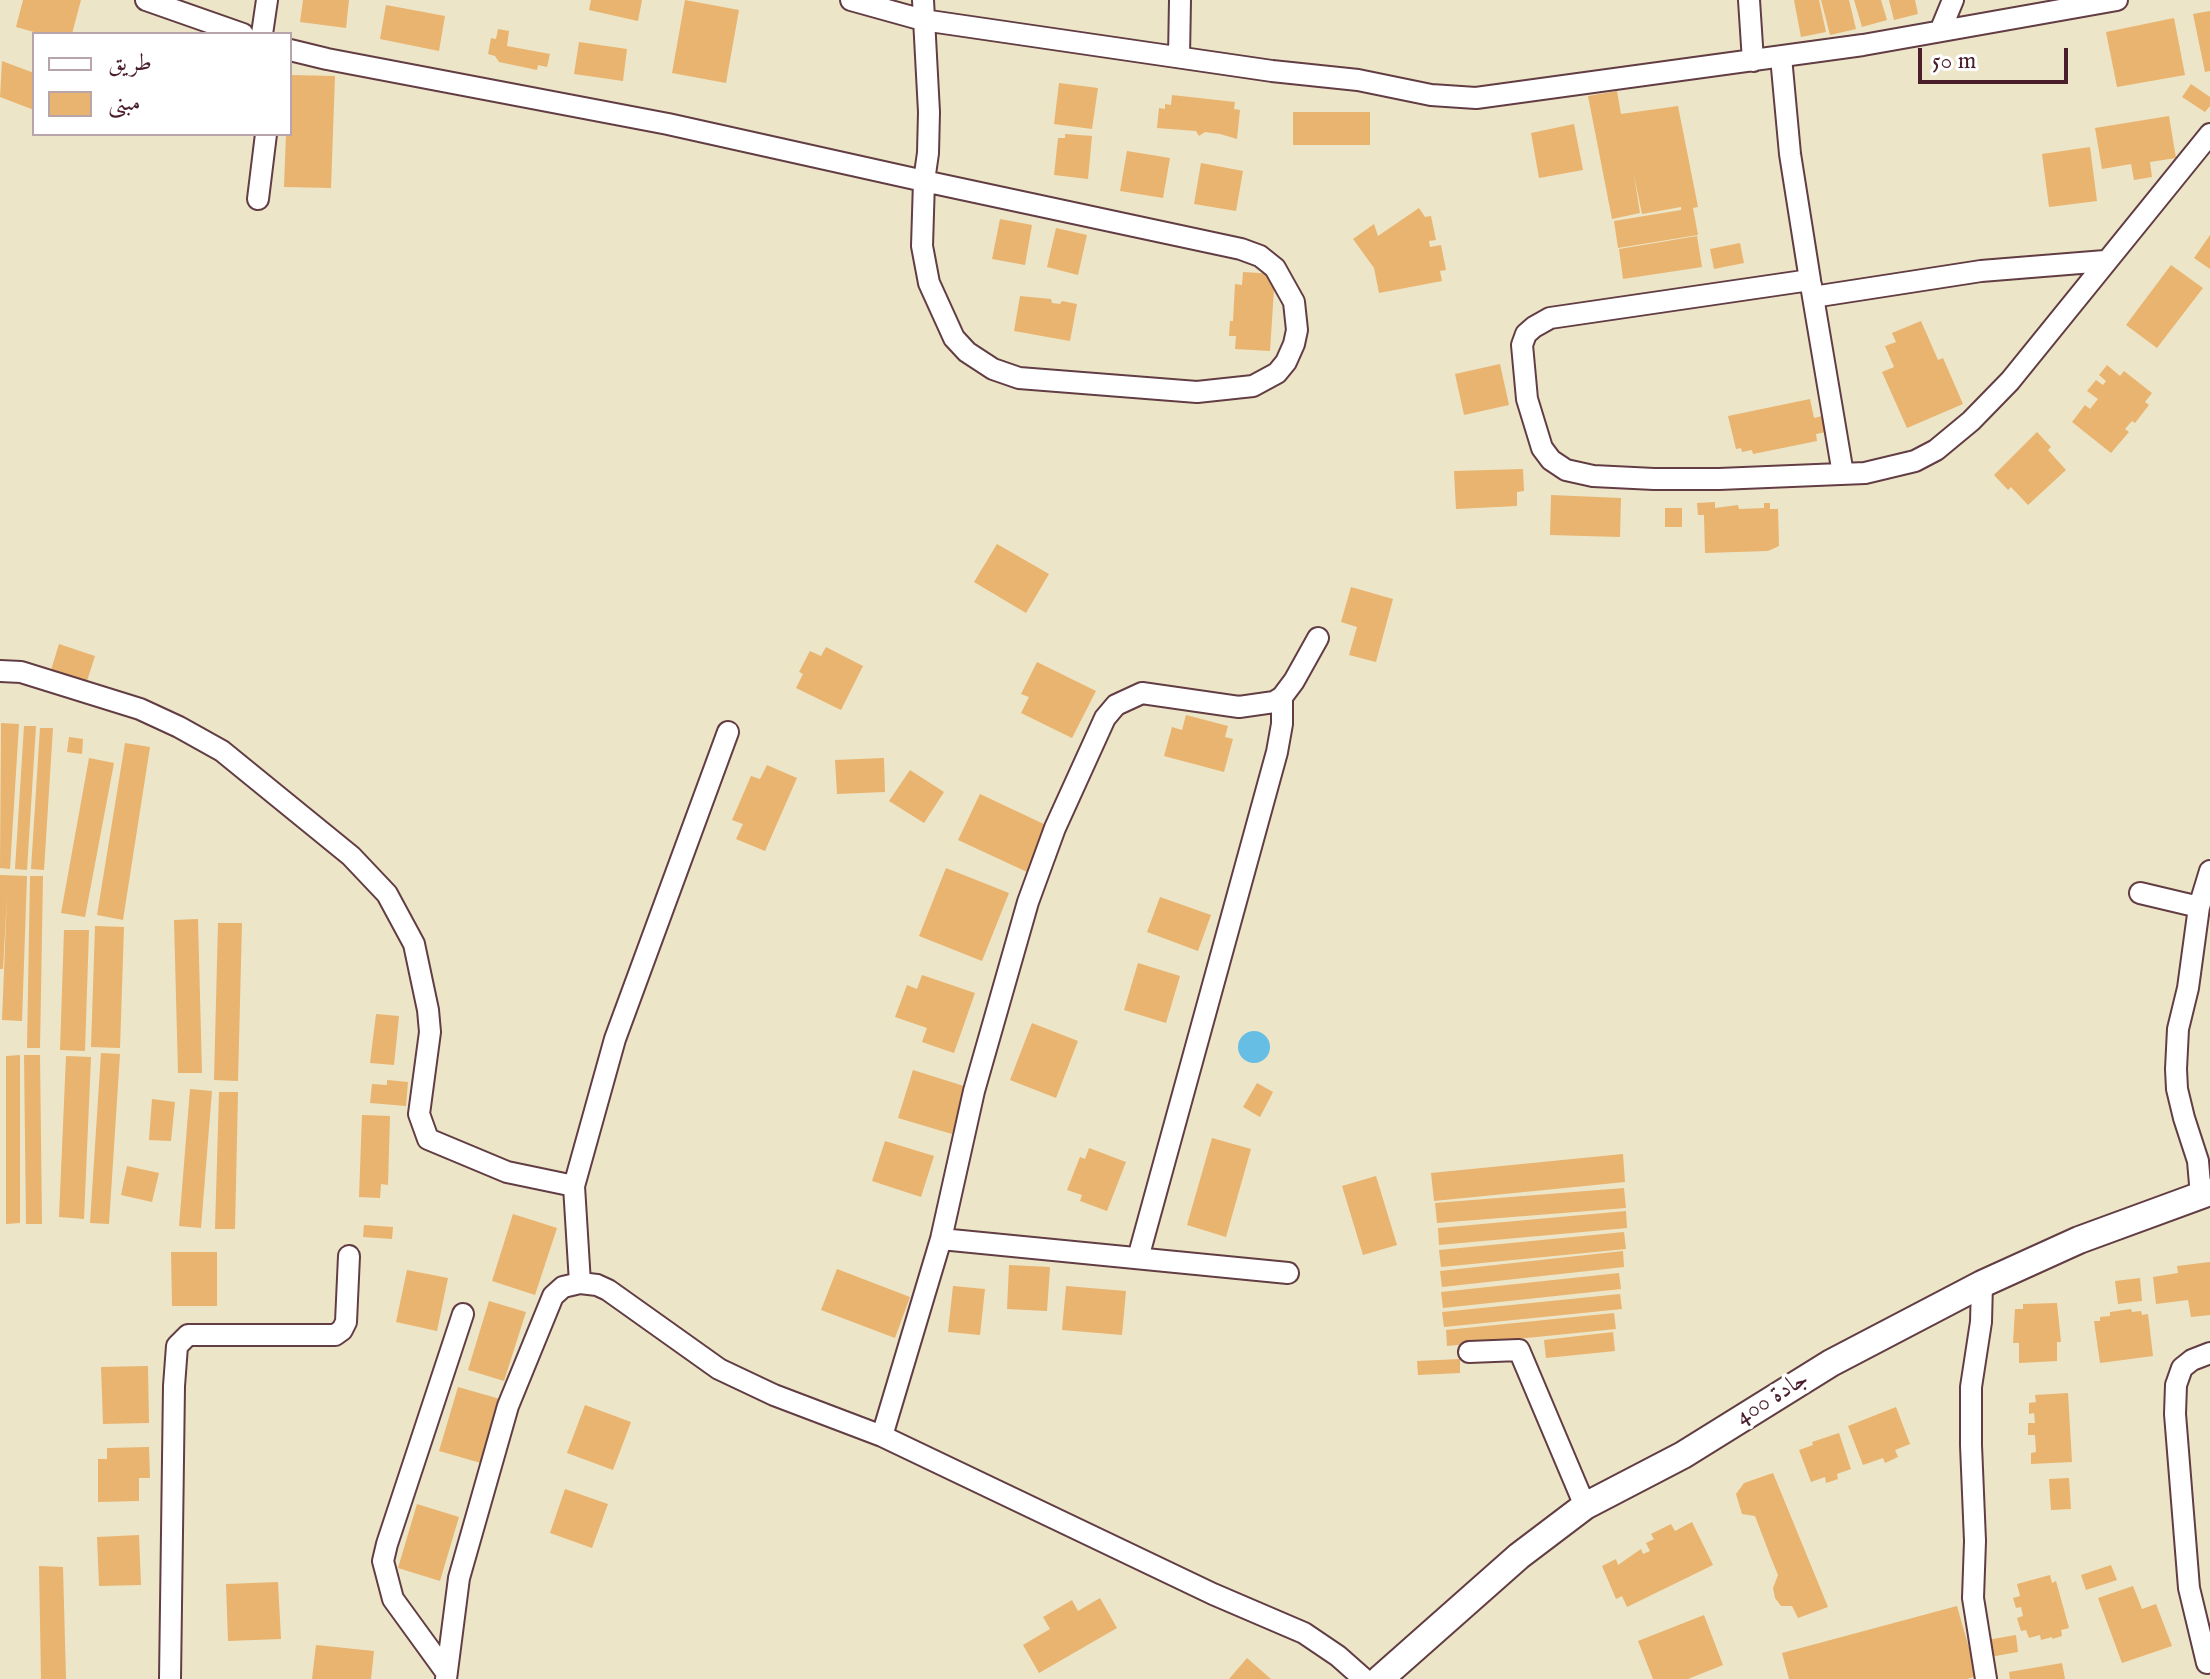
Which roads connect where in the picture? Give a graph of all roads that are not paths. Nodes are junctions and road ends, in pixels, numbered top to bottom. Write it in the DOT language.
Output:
graph roads {
  1 [pos="146,0"];
  2 [pos="267,0"];
  3 [pos="851,0"];
  4 [pos="1180,0"];
  5 [pos="1749,0"];
  6 [pos="1953,0"];
  7 [pos="2117,0"];
  8 [pos="923,10"];
  9 [pos="1941,29"];
  10 [pos="237,32"];
  11 [pos="262,32"];
  12 [pos="292,50"];
  13 [pos="1179,57"];
  14 [pos="1781,57"];
  15 [pos="1753,61"];
  16 [pos="2210,134"];
  17 [pos="266,136"];
  18 [pos="924,181"];
  19 [pos="258,199"];
  20 [pos="2105,261"];
  21 [pos="1812,289"];
  22 [pos="1843,474"];
  23 [pos="1318,638"];
  24 [pos="0,671"];
  25 [pos="1282,697"];
  26 [pos="728,732"];
  27 [pos="2210,871"];
  28 [pos="2140,893"];
  29 [pos="2199,907"];
  30 [pos="574,1186"];
  31 [pos="2206,1194"];
  32 [pos="941,1239"];
  33 [pos="349,1256"];
  34 [pos="1138,1258"];
  35 [pos="1288,1273"];
  36 [pos="580,1283"];
  37 [pos="1982,1284"];
  38 [pos="463,1314"];
  39 [pos="1469,1352"];
  40 [pos="2210,1353"];
  41 [pos="882,1436"];
  42 [pos="1585,1506"];
  43 [pos="2207,1663"];
  44 [pos="446,1675"];
  45 [pos="170,1679"];
  46 [pos="1364,1679"];
  47 [pos="1380,1679"];
  48 [pos="1986,1679"];
  1 -- 10 [label="street"];
  2 -- 11 [label="street"];
  3 -- 8 [label="street"];
  4 -- 13 [label="street"];
  5 -- 15 [label="street"];
  6 -- 9 [label="street"];
  7 -- 9 [label="street"];
  8 -- 13 [label="street"];
  8 -- 18 [label="street"];
  9 -- 14 [label="street"];
  12 -- 18 [label="street"];
  13 -- 15 [label="street"];
  14 -- 15 [label="street"];
  14 -- 21 [label="street"];
  16 -- 20 [label="street"];
  17 -- 19 [label="street"];
  18 -- 18 [label="street"];
  20 -- 21 [label="street"];
  20 -- 22 [label="street"];
  21 -- 22 [label="street"];
  21 -- 22 [label="street"];
  23 -- 25 [label="street"];
  24 -- 30 [label="street"];
  25 -- 32 [label="street"];
  25 -- 34 [label="street"];
  26 -- 30 [label="street"];
  27 -- 29 [label="street"];
  28 -- 29 [label="street"];
  29 -- 31 [label="street"];
  30 -- 36 [label="street"];
  31 -- 37 [label="main road, جادة 400"];
  32 -- 34 [label="street"];
  32 -- 41 [label="street"];
  33 -- 45 [label="street"];
  34 -- 35 [label="street"];
  36 -- 41 [label="street"];
  36 -- 44 [label="street"];
  37 -- 42 [label="main road, جادة 400"];
  37 -- 48 [label="street"];
  38 -- 44 [label="street"];
  39 -- 42 [label="street"];
  40 -- 43 [label="street"];
  41 -- 46 [label="street"];
  42 -- 47 [label="main road, جادة 400"];
}
